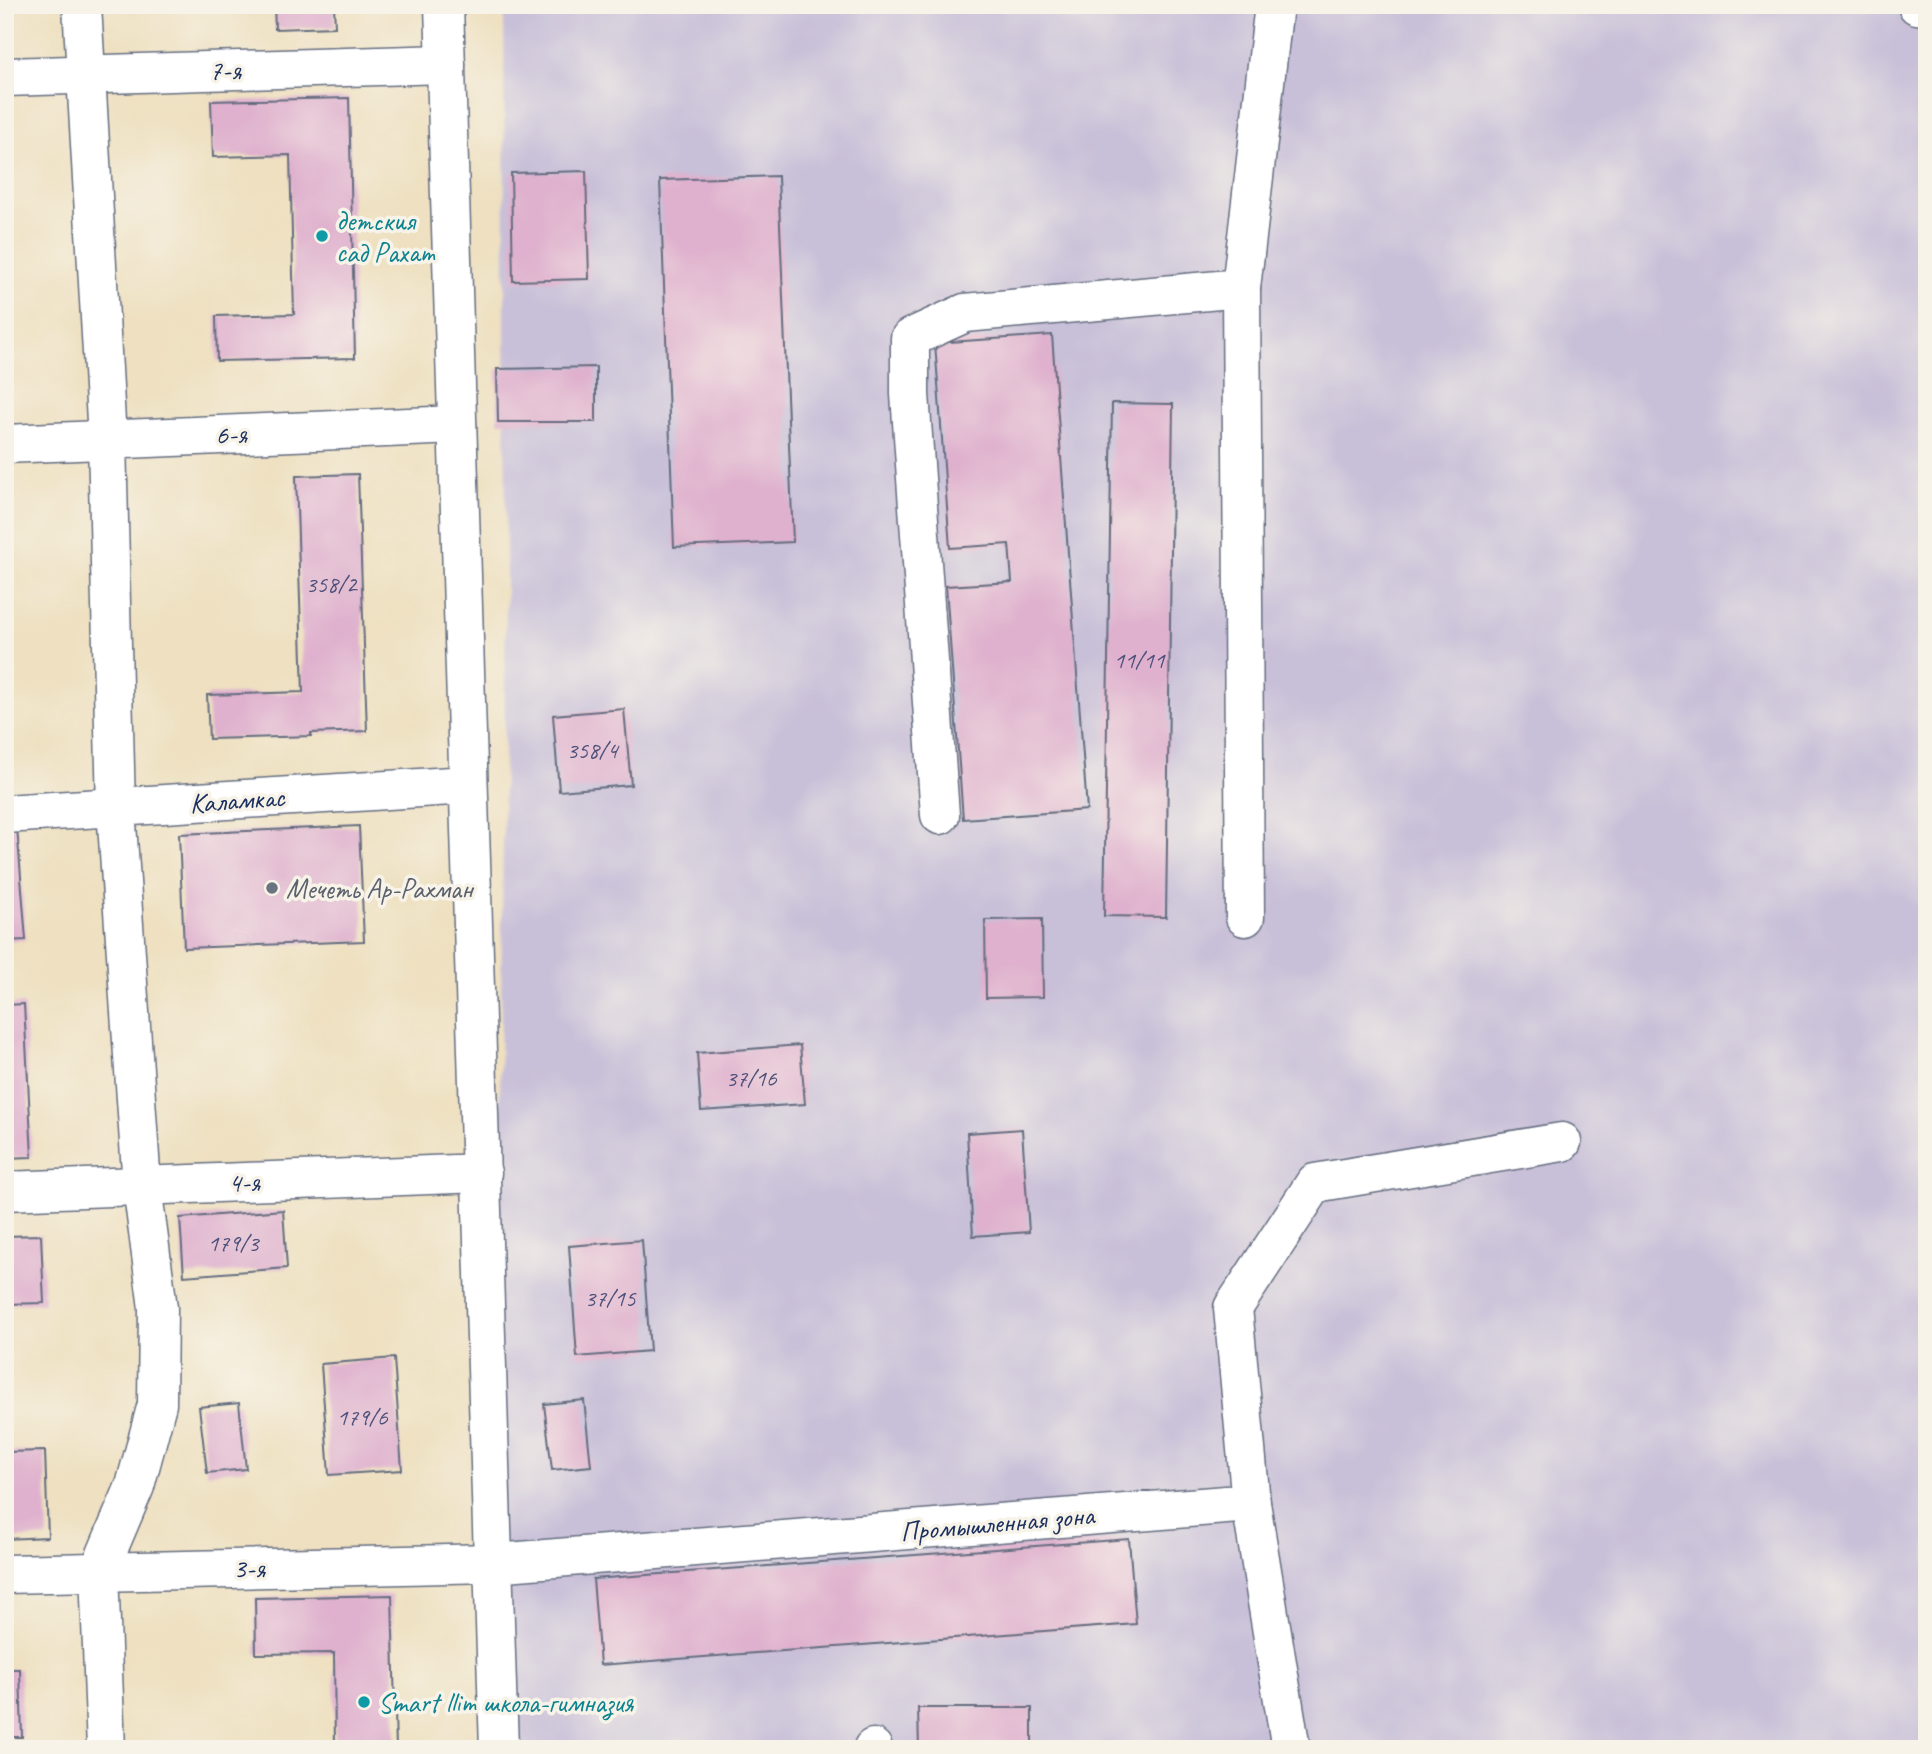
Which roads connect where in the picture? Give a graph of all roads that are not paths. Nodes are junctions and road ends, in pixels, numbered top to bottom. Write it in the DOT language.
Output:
graph roads {
  1 [pos="82,5"];
  2 [pos="444,5"];
  3 [pos="1274,5"];
  4 [pos="1917,5"];
  5 [pos="1927,6"];
  6 [pos="446,64"];
  7 [pos="85,74"];
  8 [pos="5,77"];
  9 [pos="1241,288"];
  10 [pos="457,425"];
  11 [pos="107,439"];
  12 [pos="5,444"];
  13 [pos="468,785"];
  14 [pos="116,808"];
  15 [pos="5,814"];
  16 [pos="940,815"];
  17 [pos="1245,917"];
  18 [pos="1562,1142"];
  19 [pos="482,1173"];
  20 [pos="142,1186"];
  21 [pos="5,1191"];
  22 [pos="1251,1503"];
  23 [pos="493,1563"];
  24 [pos="99,1571"];
  25 [pos="5,1574"];
  26 [pos="106,1749"];
  27 [pos="499,1749"];
  28 [pos="1291,1749"];
  1 -- 7 [label="street"];
  2 -- 6 [label="street"];
  3 -- 9 [label="street"];
  4 -- 5 [label="street"];
  6 -- 7 [label="street, 7-я"];
  6 -- 10 [label="street"];
  7 -- 8 [label="street, 7-я"];
  7 -- 11 [label="street"];
  9 -- 16 [label="street"];
  9 -- 17 [label="street"];
  10 -- 11 [label="street, 6-я"];
  10 -- 13 [label="street"];
  11 -- 12 [label="street, 6-я"];
  11 -- 14 [label="street"];
  13 -- 14 [label="street, Каламкас"];
  13 -- 19 [label="street"];
  14 -- 15 [label="street, Каламкас"];
  14 -- 20 [label="street"];
  18 -- 22 [label="street"];
  19 -- 20 [label="street, 4-я"];
  19 -- 23 [label="street"];
  20 -- 21 [label="street, 4-я"];
  20 -- 24 [label="street"];
  22 -- 23 [label="street, Промышленная зона"];
  22 -- 28 [label="street"];
  23 -- 24 [label="street, 3-я"];
  23 -- 27 [label="street"];
  24 -- 25 [label="street, 3-я"];
  24 -- 26 [label="street"];
}
